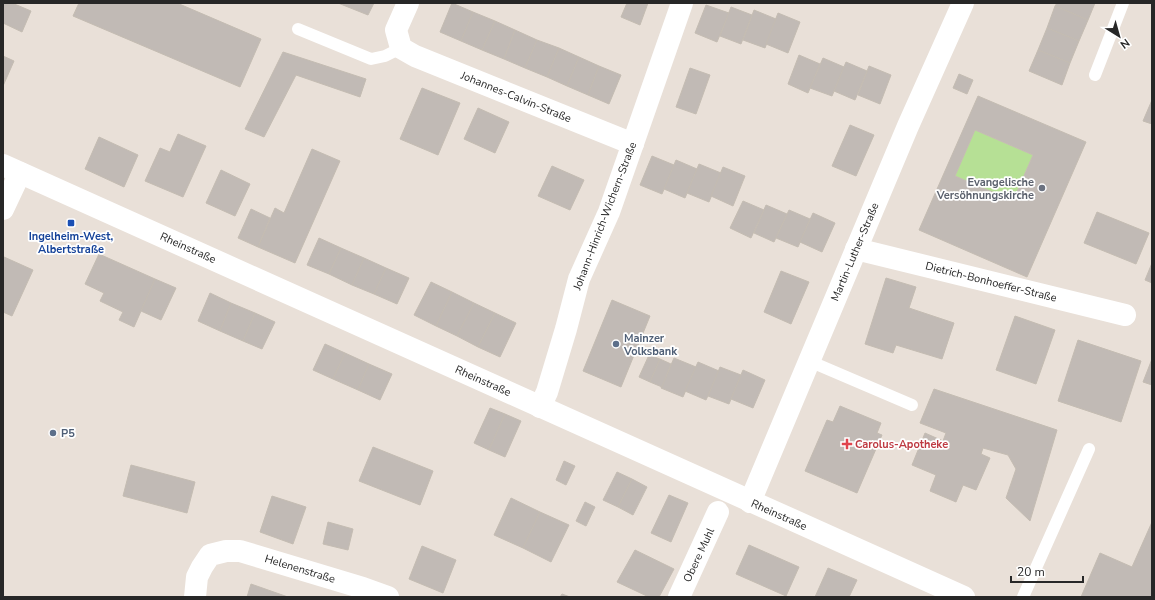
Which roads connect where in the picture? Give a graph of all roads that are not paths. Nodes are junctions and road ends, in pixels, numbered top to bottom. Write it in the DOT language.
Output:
graph roads {
  1 [pos="408,3"];
  2 [pos="682,3"];
  3 [pos="963,3"];
  4 [pos="1123,3"];
  5 [pos="298,29"];
  6 [pos="400,48"];
  7 [pos="1095,75"];
  8 [pos="633,144"];
  9 [pos="12,169"];
  10 [pos="3,209"];
  11 [pos="856,249"];
  12 [pos="1125,315"];
  13 [pos="809,361"];
  14 [pos="912,405"];
  15 [pos="540,407"];
  16 [pos="1090,449"];
  17 [pos="750,502"];
  18 [pos="718,512"];
  19 [pos="195,597"];
  20 [pos="388,597"];
  21 [pos="679,597"];
  22 [pos="964,597"];
  23 [pos="1023,597"];
  1 -- 6 [label="street"];
  2 -- 8 [label="street, Johann-Hinrich-Wichern-Straße"];
  3 -- 11 [label="street, Martin-Luther-Straße"];
  4 -- 7 [label="lane"];
  5 -- 6 [label="lane"];
  6 -- 8 [label="street, Johannes-Calvin-Straße"];
  8 -- 15 [label="street, Johann-Hinrich-Wichern-Straße"];
  9 -- 10 [label="street"];
  9 -- 15 [label="street, Rheinstraße"];
  11 -- 12 [label="street, Dietrich-Bonhoeffer-Straße"];
  11 -- 13 [label="street, Martin-Luther-Straße"];
  13 -- 14 [label="lane"];
  13 -- 17 [label="street, Martin-Luther-Straße"];
  15 -- 17 [label="street, Rheinstraße"];
  16 -- 23 [label="lane"];
  17 -- 22 [label="street, Rheinstraße"];
  18 -- 21 [label="street, Obere Muhl"];
  19 -- 20 [label="street, Helenenstraße"];
}
